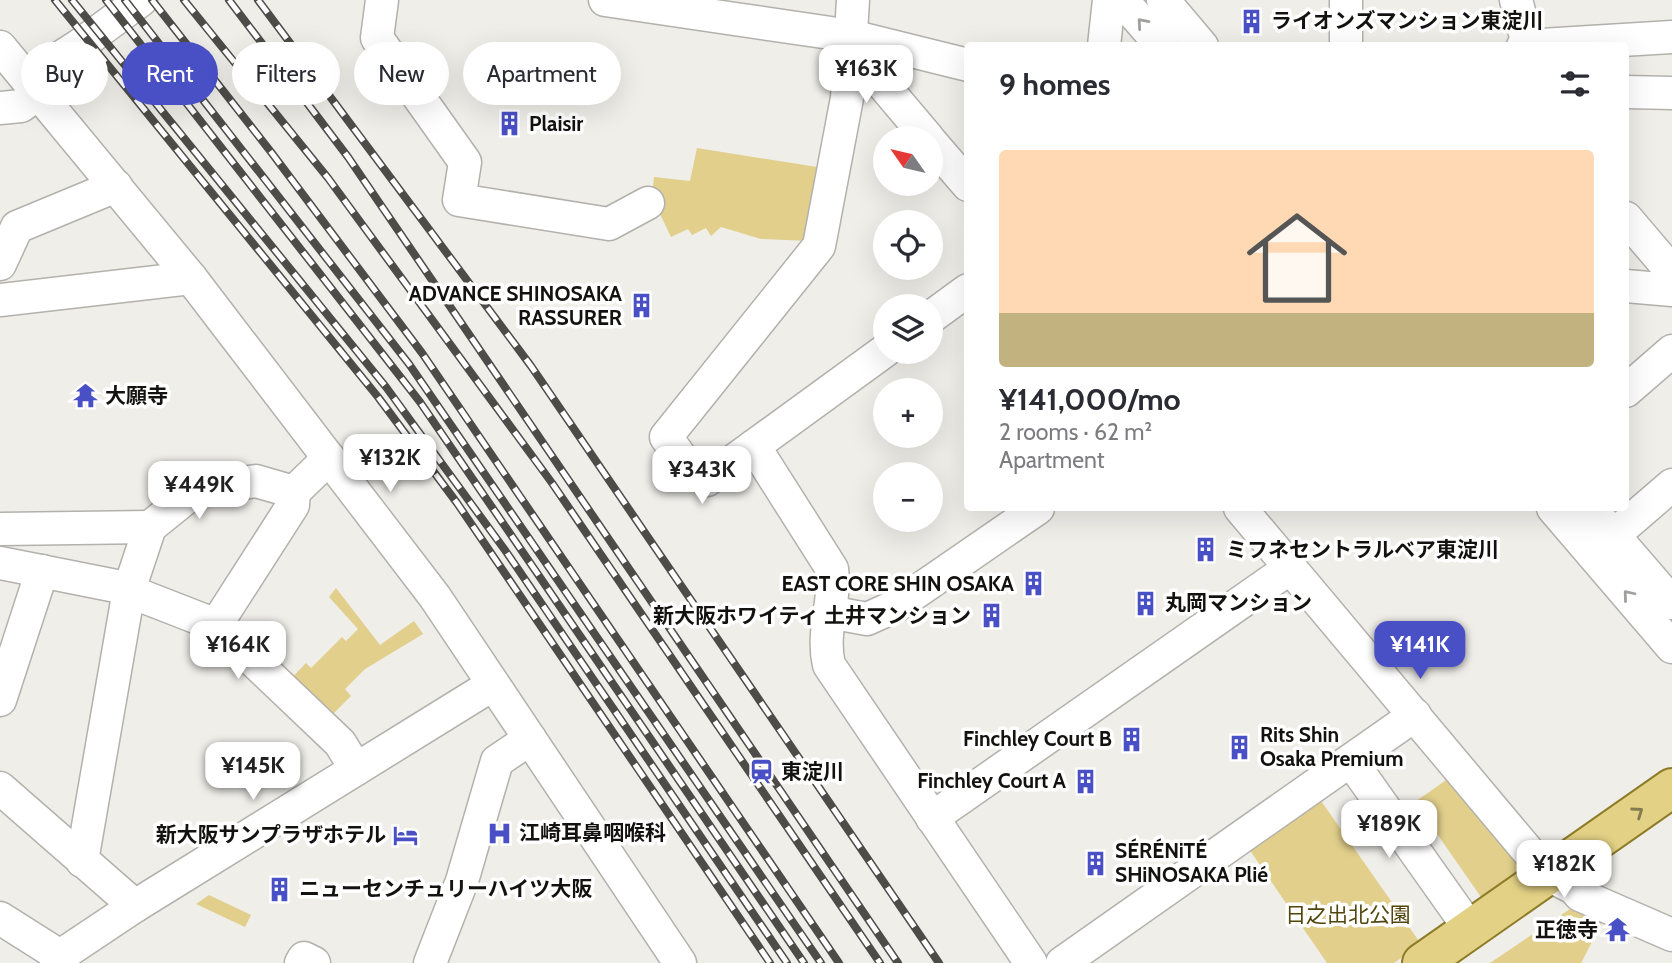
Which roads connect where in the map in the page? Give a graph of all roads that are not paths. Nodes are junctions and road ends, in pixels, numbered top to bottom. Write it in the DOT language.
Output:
graph roads {
  1 [pos="141,0"];
  2 [pos="382,0"];
  3 [pos="853,0"];
  4 [pos="1109,0"];
  5 [pos="1122,0"];
  6 [pos="1163,0"];
  7 [pos="1346,0"];
  8 [pos="1516,0"];
  9 [pos="624,2"];
  10 [pos="851,36"];
  11 [pos="1672,37"];
  12 [pos="84,42"];
  13 [pos="1104,42"];
  14 [pos="1159,42"];
  15 [pos="1199,42"];
  16 [pos="1346,42"];
  17 [pos="1538,42"];
  18 [pos="1590,42"];
  19 [pos="0,47"];
  20 [pos="964,64"];
  21 [pos="21,72"];
  22 [pos="1629,92"];
  23 [pos="1672,93"];
  24 [pos="22,105"];
  25 [pos="49,105"];
  26 [pos="0,108"];
  27 [pos="918,126"];
  28 [pos="943,155"];
  29 [pos="964,180"];
  30 [pos="116,186"];
  31 [pos="648,203"];
  32 [pos="1630,228"];
  33 [pos="0,264"];
  34 [pos="1672,272"];
  35 [pos="191,278"];
  36 [pos="1629,286"];
  37 [pos="1672,290"];
  38 [pos="964,293"];
  39 [pos="0,300"];
  40 [pos="943,308"];
  41 [pos="1672,351"];
  42 [pos="873,359"];
  43 [pos="1629,388"];
  44 [pos="754,446"];
  45 [pos="329,458"];
  46 [pos="1672,485"];
  47 [pos="294,492"];
  48 [pos="1034,511"];
  49 [pos="1242,511"];
  50 [pos="1556,511"];
  51 [pos="1593,511"];
  52 [pos="1,519"];
  53 [pos="150,527"];
  54 [pos="1614,535"];
  55 [pos="2,563"];
  56 [pos="1290,568"];
  57 [pos="42,570"];
  58 [pos="129,590"];
  59 [pos="1672,603"];
  60 [pos="829,612"];
  61 [pos="216,625"];
  62 [pos="1672,646"];
  63 [pos="492,685"];
  64 [pos="0,700"];
  65 [pos="1415,715"];
  66 [pos="530,739"];
  67 [pos="1351,761"];
  68 [pos="356,769"];
  69 [pos="0,788"];
  70 [pos="1672,788"];
  71 [pos="932,818"];
  72 [pos="1672,819"];
  73 [pos="82,861"];
  74 [pos="1561,881"];
  75 [pos="135,906"];
  76 [pos="0,918"];
  77 [pos="1672,935"];
  78 [pos="1467,946"];
  79 [pos="58,959"];
  80 [pos="301,963"];
  81 [pos="314,963"];
  82 [pos="430,963"];
  83 [pos="680,963"];
  84 [pos="1031,963"];
  85 [pos="1062,963"];
  86 [pos="1422,963"];
  1 -- 12 [label="street"];
  2 -- 31 [label="street"];
  3 -- 10 [label="street"];
  4 -- 13 [label="street"];
  14 -- 5 [label="street, one-way"];
  6 -- 15 [label="street"];
  7 -- 16 [label="street"];
  8 -- 17 [label="street"];
  9 -- 10 [label="street"];
  10 -- 20 [label="street"];
  10 -- 27 [label="street"];
  10 -- 44 [label="street"];
  11 -- 18 [label="street"];
  19 -- 21 [label="street"];
  22 -- 23 [label="street"];
  24 -- 26 [label="street"];
  25 -- 30 [label="street"];
  28 -- 29 [label="street"];
  30 -- 33 [label="street"];
  30 -- 35 [label="street"];
  32 -- 34 [label="street"];
  35 -- 39 [label="street"];
  35 -- 45 [label="street"];
  36 -- 37 [label="street"];
  38 -- 40 [label="street"];
  41 -- 43 [label="street"];
  42 -- 44 [label="street"];
  44 -- 60 [label="street"];
  45 -- 47 [label="street"];
  45 -- 63 [label="street"];
  46 -- 54 [label="street"];
  47 -- 53 [label="street"];
  47 -- 61 [label="street"];
  48 -- 60 [label="street"];
  49 -- 56 [label="street"];
  62 -- 50 [label="street, one-way"];
  51 -- 54 [label="street"];
  52 -- 53 [label="street"];
  52 -- 55 [label="street"];
  53 -- 58 [label="street"];
  54 -- 59 [label="street"];
  55 -- 57 [label="street"];
  56 -- 65 [label="street"];
  56 -- 71 [label="street"];
  57 -- 58 [label="street"];
  57 -- 64 [label="street"];
  58 -- 61 [label="street"];
  58 -- 73 [label="street"];
  60 -- 71 [label="street"];
  61 -- 68 [label="street"];
  63 -- 66 [label="street"];
  63 -- 68 [label="street"];
  65 -- 67 [label="street"];
  65 -- 74 [label="street"];
  66 -- 82 [label="street"];
  66 -- 83 [label="street"];
  67 -- 78 [label="street"];
  67 -- 85 [label="street"];
  68 -- 75 [label="street"];
  69 -- 73 [label="street"];
  74 -- 70 [label="main road, one-way"];
  71 -- 84 [label="street"];
  72 -- 74 [label="main road"];
  73 -- 75 [label="street"];
  74 -- 77 [label="street"];
  74 -- 78 [label="main road"];
  75 -- 79 [label="street"];
  76 -- 79 [label="street"];
  78 -- 86 [label="main road"];
  80 -- 81 [label="street"];
}
